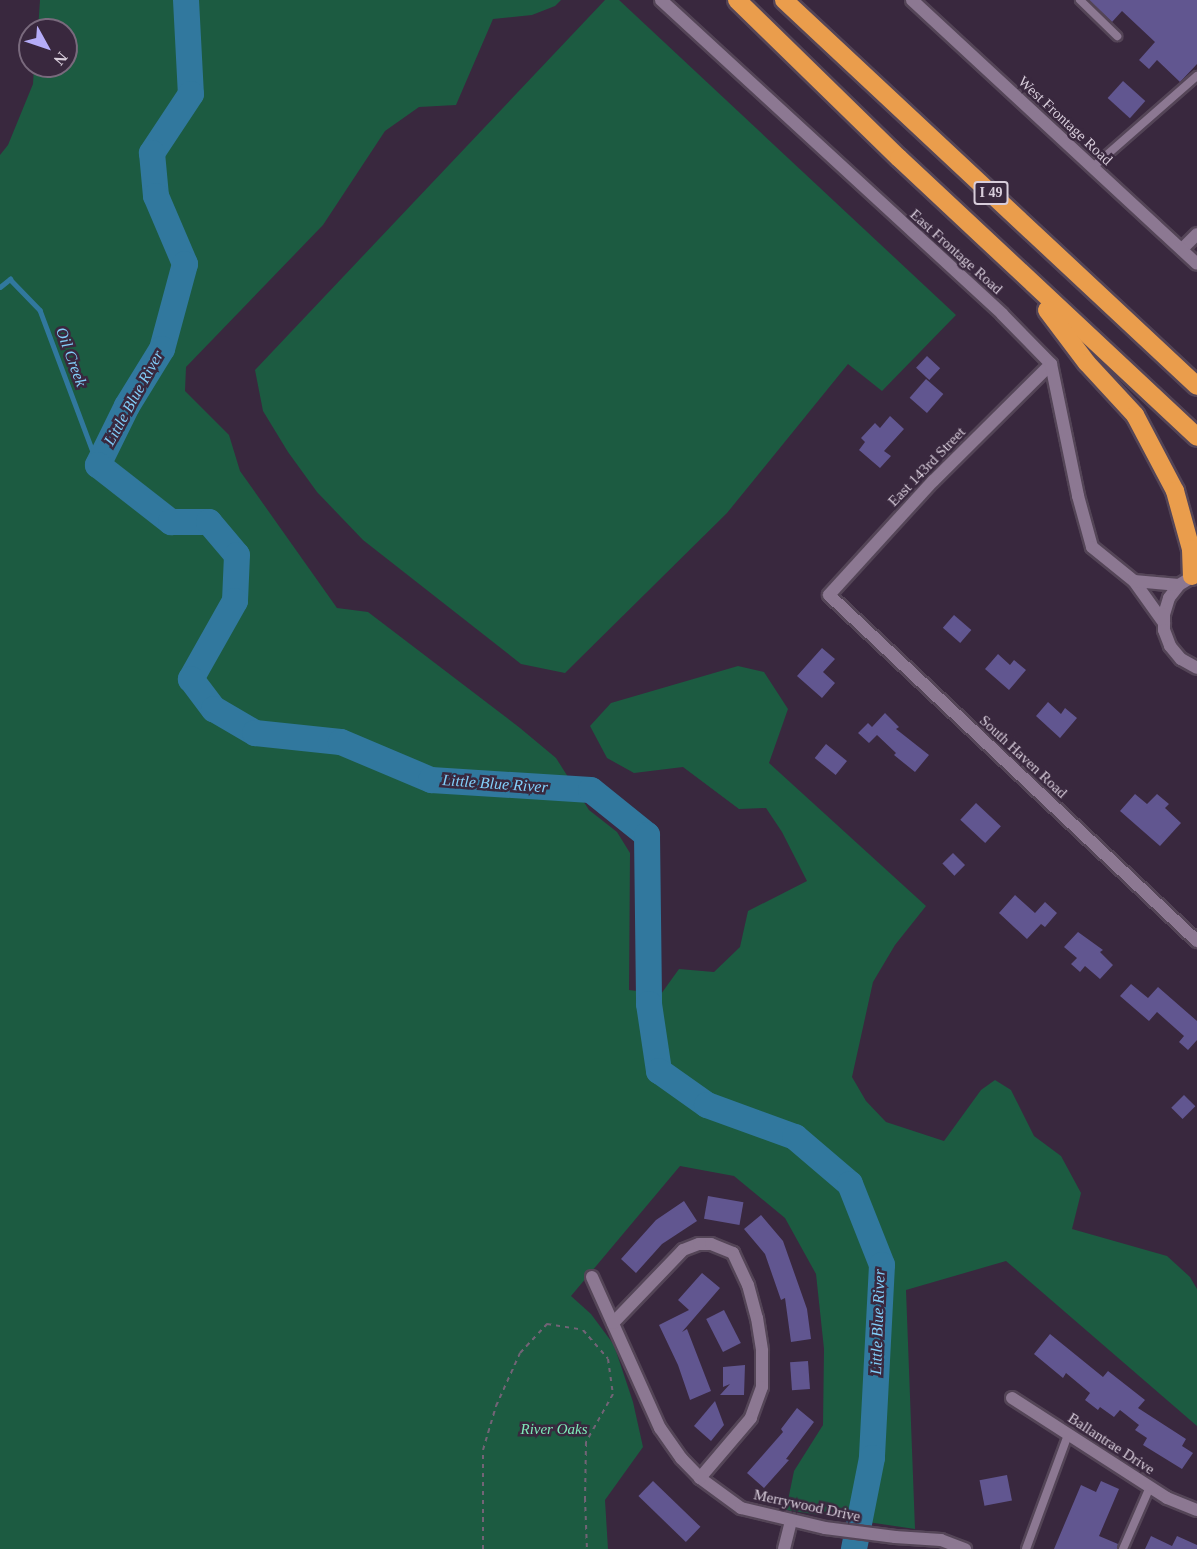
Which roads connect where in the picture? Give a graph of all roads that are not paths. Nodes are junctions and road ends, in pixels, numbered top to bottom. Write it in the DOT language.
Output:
graph roads {
  1 [pos="661,0"];
  2 [pos="737,0"];
  3 [pos="784,0"];
  4 [pos="1080,0"];
  5 [pos="915,1"];
  6 [pos="1117,36"];
  7 [pos="1197,76"];
  8 [pos="1093,167"];
  9 [pos="1197,234"];
  10 [pos="1182,249"];
  11 [pos="1197,264"];
  12 [pos="1013,266"];
  13 [pos="1051,364"];
  14 [pos="1197,386"];
  15 [pos="1197,437"];
  16 [pos="1189,578"];
  17 [pos="1134,581"];
  18 [pos="829,595"];
  19 [pos="1164,623"];
  20 [pos="1197,668"];
  21 [pos="1197,941"];
  22 [pos="592,1277"];
  23 [pos="613,1323"];
  24 [pos="1012,1398"];
  25 [pos="1068,1435"];
  26 [pos="700,1478"];
  27 [pos="1150,1487"];
  28 [pos="1197,1510"];
  29 [pos="791,1521"];
  30 [pos="784,1549"];
  31 [pos="965,1549"];
  32 [pos="1026,1549"];
  33 [pos="1123,1549"];
  1 -- 13 [label="street, East Frontage Road"];
  2 -- 12 [label="highway, I 49"];
  3 -- 14 [label="highway, I 49"];
  4 -- 6 [label="lane"];
  5 -- 8 [label="street, West Frontage Road"];
  7 -- 8 [label="lane"];
  8 -- 10 [label="street, West Frontage Road"];
  9 -- 10 [label="street"];
  10 -- 11 [label="street, West Frontage Road"];
  12 -- 15 [label="highway, I 49"];
  12 -- 16 [label="highway"];
  13 -- 17 [label="street"];
  13 -- 18 [label="street, East 143rd Street"];
  16 -- 17 [label="street"];
  16 -- 19 [label="street"];
  17 -- 19 [label="street"];
  18 -- 21 [label="street, South Haven Road"];
  19 -- 20 [label="street"];
  22 -- 23 [label="street, Merrywood Drive"];
  23 -- 26 [label="street, Merrywood Drive"];
  23 -- 26 [label="street"];
  24 -- 25 [label="street, Ballantrae Drive"];
  25 -- 27 [label="street, Ballantrae Drive"];
  25 -- 32 [label="lane"];
  26 -- 29 [label="street, Merrywood Drive"];
  27 -- 28 [label="street, Ballantrae Drive"];
  27 -- 33 [label="lane"];
  29 -- 30 [label="street"];
  29 -- 31 [label="street, Merrywood Drive"];
}
